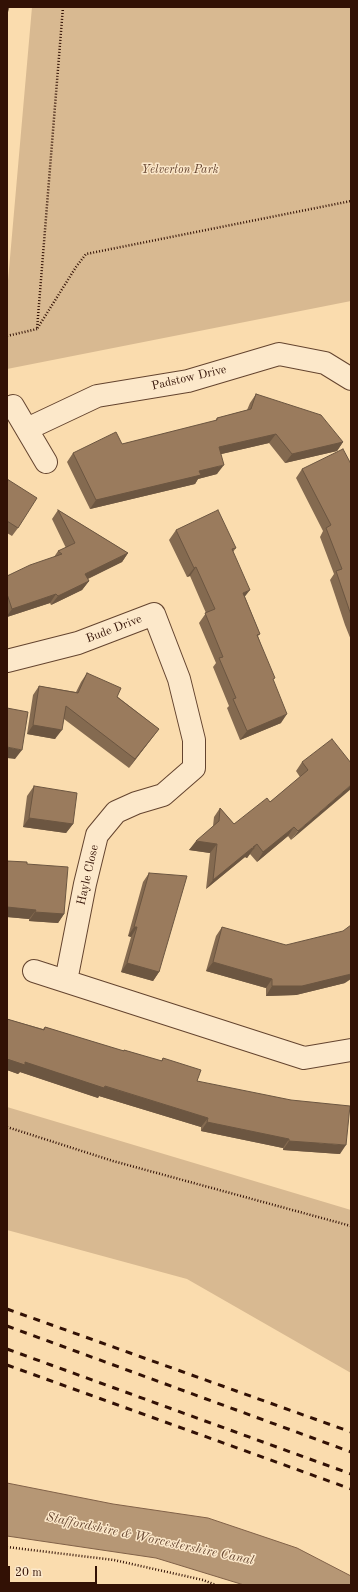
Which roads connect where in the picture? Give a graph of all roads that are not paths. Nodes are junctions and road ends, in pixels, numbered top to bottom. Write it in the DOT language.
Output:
graph roads {
  1 [pos="351,379"];
  2 [pos="13,406"];
  3 [pos="27,429"];
  4 [pos="46,462"];
  5 [pos="7,661"];
  6 [pos="179,679"];
  7 [pos="34,971"];
  8 [pos="66,981"];
  9 [pos="351,1050"];
  1 -- 3 [label="street, Padstow Drive"];
  2 -- 3 [label="street"];
  3 -- 4 [label="street"];
  5 -- 6 [label="street, Bude Drive"];
  6 -- 8 [label="street, Hayle Close"];
  7 -- 8 [label="street"];
  8 -- 9 [label="street"];
}
